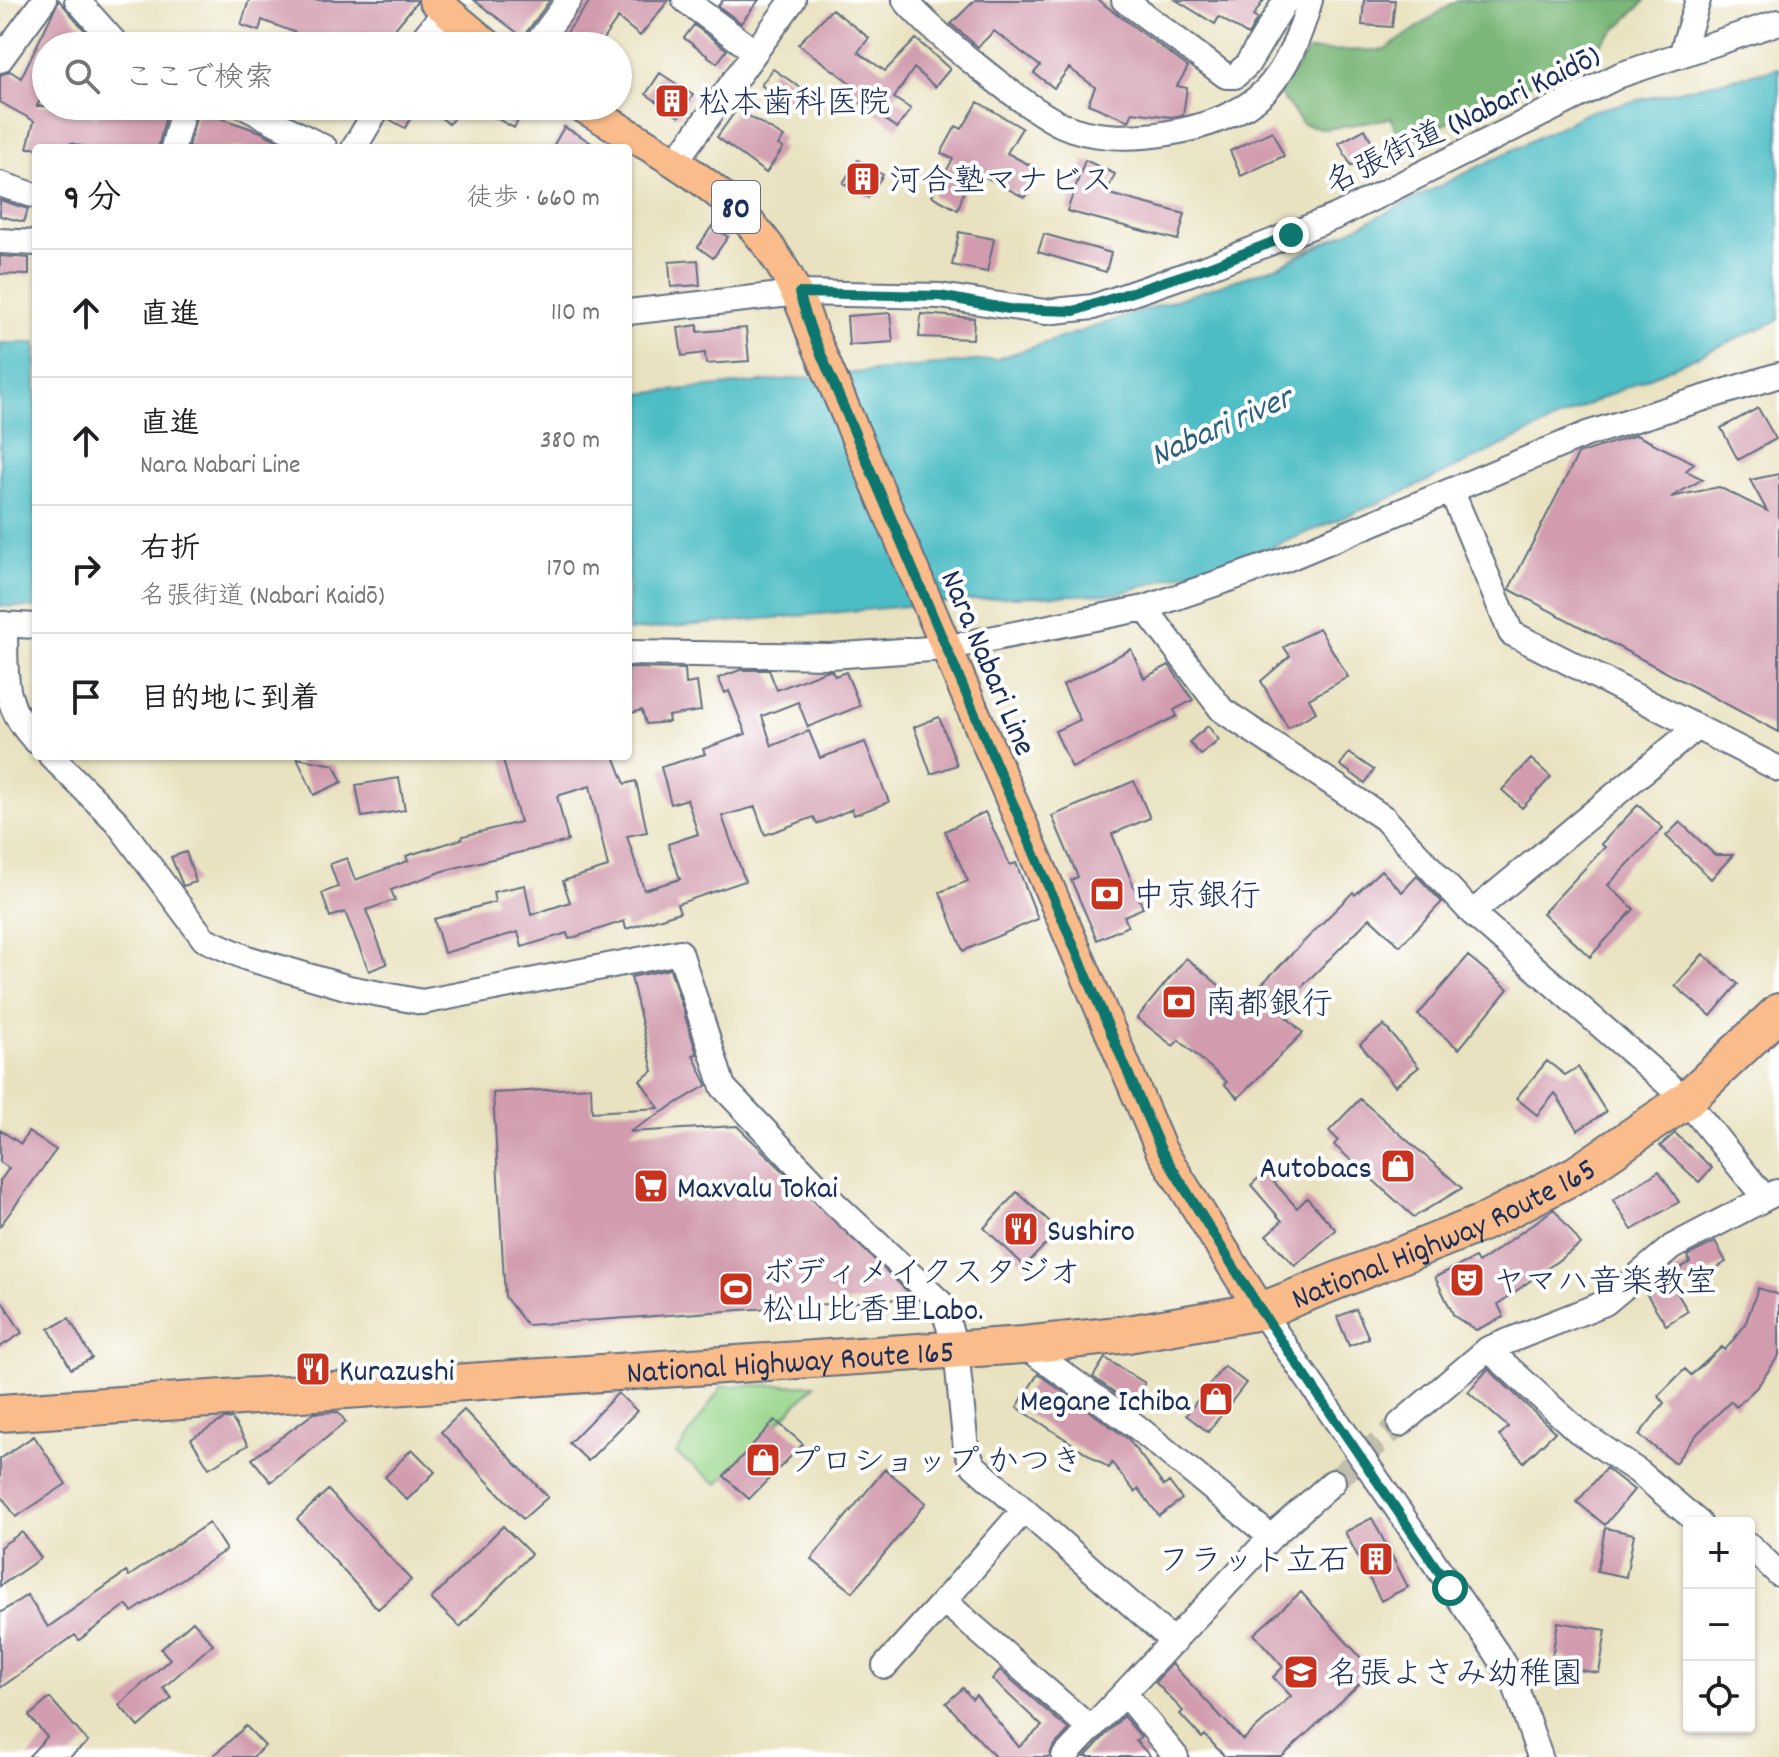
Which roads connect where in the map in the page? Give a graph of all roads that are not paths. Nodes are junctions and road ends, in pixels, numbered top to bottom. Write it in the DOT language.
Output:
graph roads {
  1 [pos="44,0"];
  2 [pos="77,0"];
  3 [pos="569,0"];
  4 [pos="685,0"];
  5 [pos="793,0"];
  6 [pos="905,0"];
  7 [pos="1124,0"];
  8 [pos="1286,0"];
  9 [pos="1310,0"];
  10 [pos="1698,0"];
  11 [pos="440,5"];
  12 [pos="1779,22"];
  13 [pos="106,32"];
  14 [pos="425,32"];
  15 [pos="472,32"];
  16 [pos="545,32"];
  17 [pos="755,52"];
  18 [pos="1682,52"];
  19 [pos="0,60"];
  20 [pos="180,120"];
  21 [pos="270,120"];
  22 [pos="371,120"];
  23 [pos="604,120"];
  24 [pos="174,144"];
  25 [pos="317,144"];
  26 [pos="356,144"];
  27 [pos="675,162"];
  28 [pos="0,184"];
  29 [pos="32,195"];
  30 [pos="0,241"];
  31 [pos="32,243"];
  32 [pos="799,293"];
  33 [pos="632,312"];
  34 [pos="1779,375"];
  35 [pos="1452,492"];
  36 [pos="1145,608"];
  37 [pos="2,624"];
  38 [pos="32,626"];
  39 [pos="941,641"];
  40 [pos="632,653"];
  41 [pos="1697,727"];
  42 [pos="32,737"];
  43 [pos="55,760"];
  44 [pos="1779,769"];
  45 [pos="1472,913"];
  46 [pos="1779,1012"];
  47 [pos="1686,1100"];
  48 [pos="1772,1194"];
  49 [pos="1261,1311"];
  50 [pos="1023,1345"];
  51 [pos="956,1349"];
  52 [pos="1488,1349"];
  53 [pos="0,1413"];
  54 [pos="1400,1424"];
  55 [pos="1333,1482"];
  56 [pos="1024,1510"];
  57 [pos="1692,1517"];
  58 [pos="1271,1537"];
  59 [pos="1755,1551"];
  60 [pos="1779,1574"];
  61 [pos="944,1601"];
  62 [pos="1174,1642"];
  63 [pos="885,1666"];
  64 [pos="1125,1694"];
  65 [pos="1091,1729"];
  66 [pos="1064,1757"];
  67 [pos="1176,1757"];
  68 [pos="1540,1757"];
  1 -- 19 [label="street"];
  2 -- 13 [label="street"];
  3 -- 16 [label="street"];
  4 -- 17 [label="street"];
  5 -- 17 [label="street"];
  6 -- 9 [label="street"];
  7 -- 8 [label="street"];
  10 -- 18 [label="street"];
  11 -- 14 [label="street"];
  11 -- 15 [label="main road"];
  12 -- 18 [label="street, 名張街道 (Nabari Kaidō)"];
  17 -- 27 [label="street"];
  18 -- 32 [label="street, 名張街道 (Nabari Kaidō)"];
  20 -- 24 [label="street"];
  21 -- 25 [label="street"];
  22 -- 26 [label="street"];
  23 -- 27 [label="main road, Nara Nabari Line / 80"];
  27 -- 32 [label="main road, Nara Nabari Line / 80"];
  28 -- 29 [label="street"];
  30 -- 31 [label="street"];
  32 -- 33 [label="street, 名張街道 (Nabari Kaidō)"];
  32 -- 39 [label="main road, Nara Nabari Line / 80"];
  34 -- 35 [label="street"];
  35 -- 36 [label="street"];
  35 -- 41 [label="street"];
  36 -- 39 [label="street"];
  36 -- 45 [label="street"];
  37 -- 38 [label="street"];
  37 -- 42 [label="street"];
  39 -- 40 [label="street"];
  39 -- 49 [label="main road, Nara Nabari Line / 80"];
  41 -- 44 [label="street"];
  41 -- 45 [label="street"];
  43 -- 51 [label="street"];
  45 -- 47 [label="street"];
  46 -- 47 [label="highway, National Highway Route 165"];
  47 -- 48 [label="street"];
  47 -- 49 [label="highway, National Highway Route 165"];
  48 -- 52 [label="street"];
  49 -- 50 [label="highway, National Highway Route 165"];
  49 -- 68 [label="street"];
  50 -- 51 [label="highway, National Highway Route 165"];
  50 -- 58 [label="street"];
  51 -- 53 [label="highway, National Highway Route 165"];
  51 -- 56 [label="street"];
  52 -- 54 [label="street"];
  52 -- 57 [label="street"];
  55 -- 58 [label="street"];
  56 -- 61 [label="street"];
  56 -- 62 [label="street"];
  58 -- 62 [label="street"];
  59 -- 60 [label="street"];
  61 -- 63 [label="street"];
  61 -- 65 [label="street"];
  62 -- 64 [label="street"];
  64 -- 65 [label="street"];
  64 -- 67 [label="street"];
  65 -- 66 [label="street"];
}
